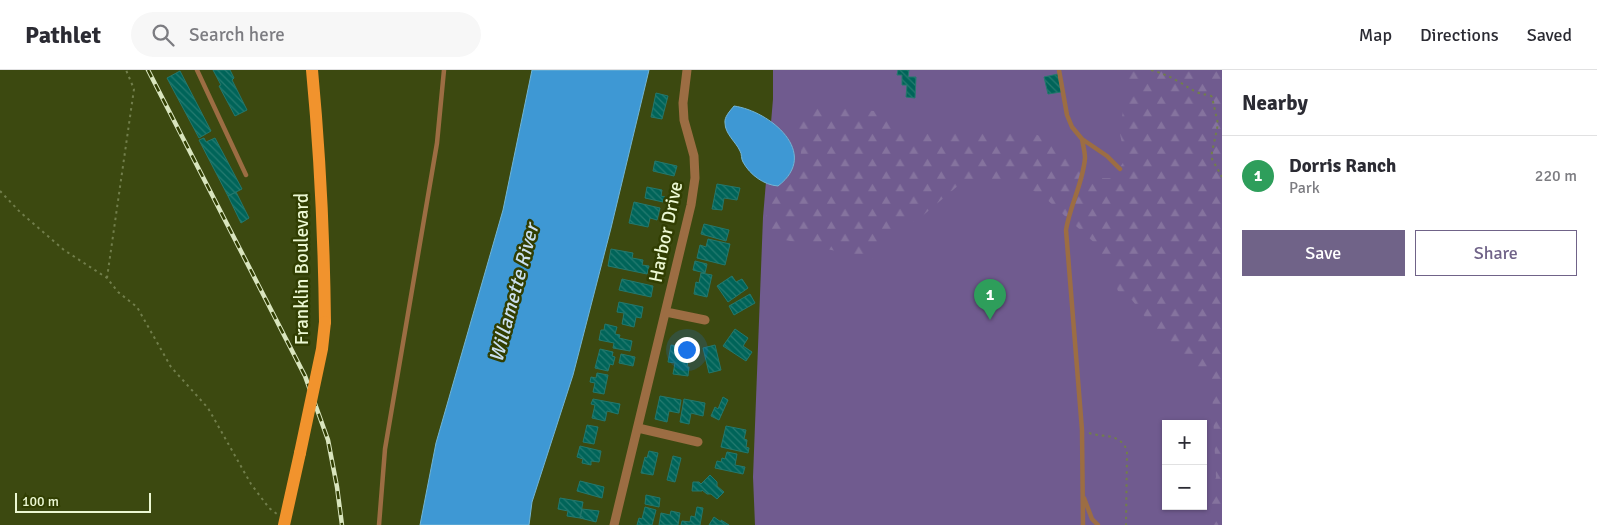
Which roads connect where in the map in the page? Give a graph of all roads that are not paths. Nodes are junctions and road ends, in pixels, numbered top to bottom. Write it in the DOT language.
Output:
graph roads {
  1 [pos="198,70"];
  2 [pos="312,70"];
  3 [pos="444,70"];
  4 [pos="687,70"];
  5 [pos="1059,70"];
  6 [pos="1082,139"];
  7 [pos="1120,169"];
  8 [pos="246,175"];
  9 [pos="666,312"];
  10 [pos="704,320"];
  11 [pos="638,428"];
  12 [pos="698,442"];
  13 [pos="1083,496"];
  14 [pos="284,522"];
  15 [pos="379,525"];
  16 [pos="614,525"];
  17 [pos="1082,525"];
  18 [pos="1098,525"];
  1 -- 8 [label="lane"];
  2 -- 14 [label="main road, Franklin Boulevard, bridge"];
  3 -- 15 [label="lane"];
  4 -- 9 [label="street, Harbor Drive"];
  5 -- 6 [label="lane"];
  6 -- 7 [label="lane"];
  6 -- 13 [label="lane"];
  9 -- 10 [label="street, Harbor Drive"];
  9 -- 11 [label="street, Harbor Drive"];
  11 -- 12 [label="street"];
  11 -- 16 [label="street, Harbor Drive"];
  13 -- 17 [label="lane"];
  13 -- 18 [label="lane"];
}
